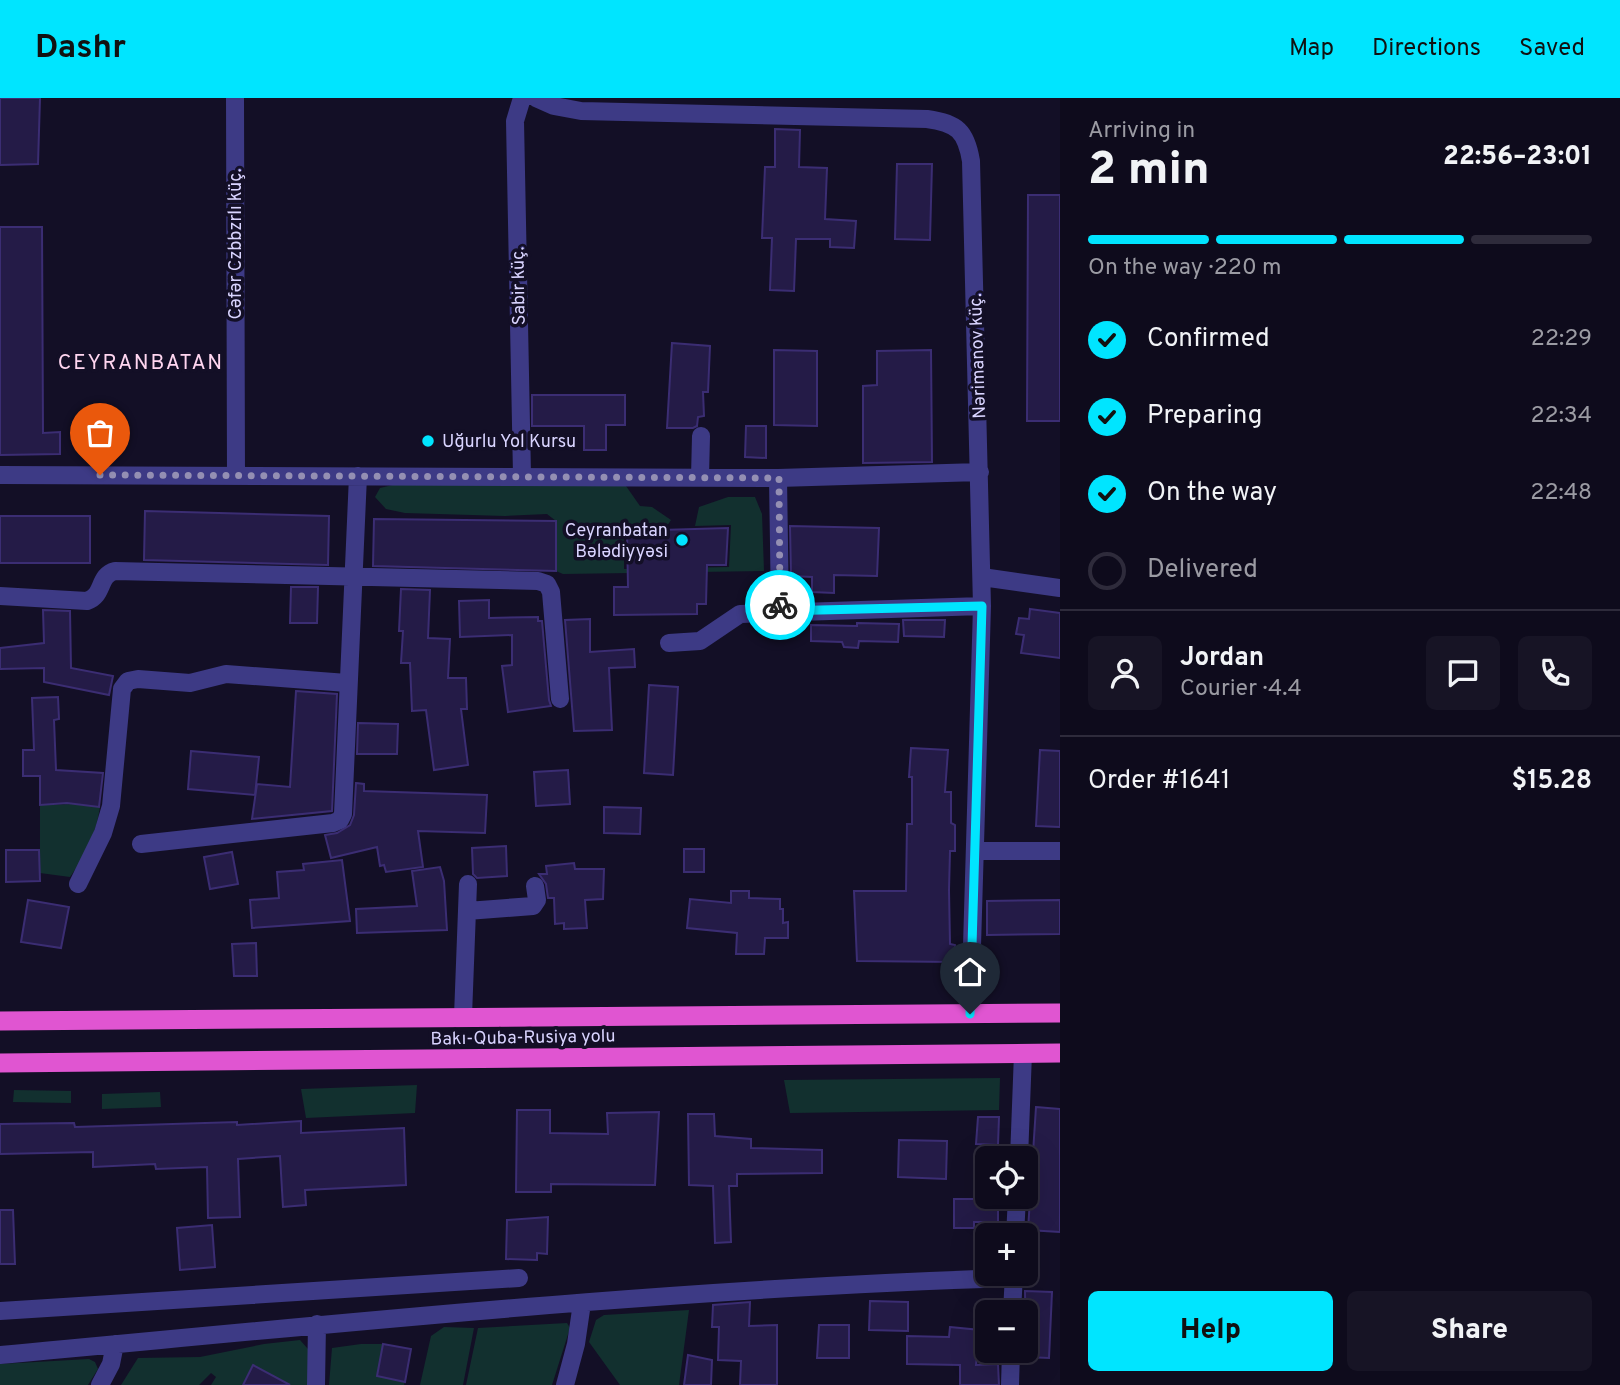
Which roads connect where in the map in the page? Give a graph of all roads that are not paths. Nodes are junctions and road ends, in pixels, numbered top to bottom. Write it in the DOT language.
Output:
graph roads {
  1 [pos="235,98"];
  2 [pos="522,98"];
  3 [pos="536,98"];
  4 [pos="701,436"];
  5 [pos="980,472"];
  6 [pos="0,475"];
  7 [pos="236,475"];
  8 [pos="522,475"];
  9 [pos="358,476"];
  10 [pos="701,477"];
  11 [pos="779,478"];
  12 [pos="352,577"];
  13 [pos="982,577"];
  14 [pos="1060,588"];
  15 [pos="0,596"];
  16 [pos="982,606"];
  17 [pos="780,611"];
  18 [pos="669,643"];
  19 [pos="348,683"];
  20 [pos="560,699"];
  21 [pos="141,844"];
  22 [pos="975,850"];
  23 [pos="1060,851"];
  24 [pos="78,884"];
  25 [pos="468,884"];
  26 [pos="535,886"];
  27 [pos="467,911"];
  28 [pos="1051,1013"];
  29 [pos="970,1014"];
  30 [pos="463,1016"];
  31 [pos="0,1021"];
  32 [pos="1023,1053"];
  33 [pos="1053,1053"];
  34 [pos="0,1063"];
  35 [pos="1019,1146"];
  36 [pos="519,1278"];
  37 [pos="975,1278"];
  38 [pos="582,1303"];
  39 [pos="0,1311"];
  40 [pos="317,1324"];
  41 [pos="115,1344"];
  42 [pos="0,1355"];
  43 [pos="1011,1363"];
  44 [pos="100,1385"];
  45 [pos="316,1385"];
  46 [pos="565,1385"];
  47 [pos="1010,1385"];
  1 -- 7 [label="street, Cəfər Czbbzrlı küç."];
  2 -- 8 [label="street, Sabir küç."];
  3 -- 5 [label="street, Nərimanov küç."];
  4 -- 10 [label="street"];
  5 -- 11 [label="street"];
  5 -- 13 [label="street, Nərimanov küç."];
  6 -- 7 [label="street"];
  7 -- 9 [label="street"];
  8 -- 9 [label="street"];
  8 -- 10 [label="street"];
  9 -- 12 [label="street"];
  10 -- 11 [label="street"];
  11 -- 17 [label="street"];
  12 -- 15 [label="street"];
  12 -- 19 [label="street"];
  12 -- 20 [label="street"];
  13 -- 14 [label="street"];
  13 -- 16 [label="street, Nərimanov küç."];
  16 -- 17 [label="street"];
  16 -- 22 [label="street, Nərimanov küç."];
  17 -- 18 [label="street"];
  19 -- 21 [label="street"];
  19 -- 24 [label="street"];
  22 -- 23 [label="street"];
  22 -- 29 [label="street, Nərimanov küç."];
  25 -- 27 [label="street"];
  26 -- 27 [label="street"];
  27 -- 30 [label="street"];
  28 -- 29 [label="highway, Bakı-Quba-Rusiya yolu"];
  29 -- 30 [label="highway, Bakı-Quba-Rusiya yolu"];
  30 -- 31 [label="highway, Bakı-Quba-Rusiya yolu"];
  32 -- 33 [label="highway, Bakı-Quba-Rusiya yolu"];
  32 -- 34 [label="highway, Bakı-Quba-Rusiya yolu"];
  32 -- 35 [label="street"];
  36 -- 39 [label="street"];
  37 -- 38 [label="street"];
  38 -- 40 [label="street"];
  38 -- 46 [label="street"];
  40 -- 41 [label="street"];
  40 -- 45 [label="street"];
  41 -- 42 [label="street"];
  41 -- 44 [label="street"];
  43 -- 47 [label="street"];
}
